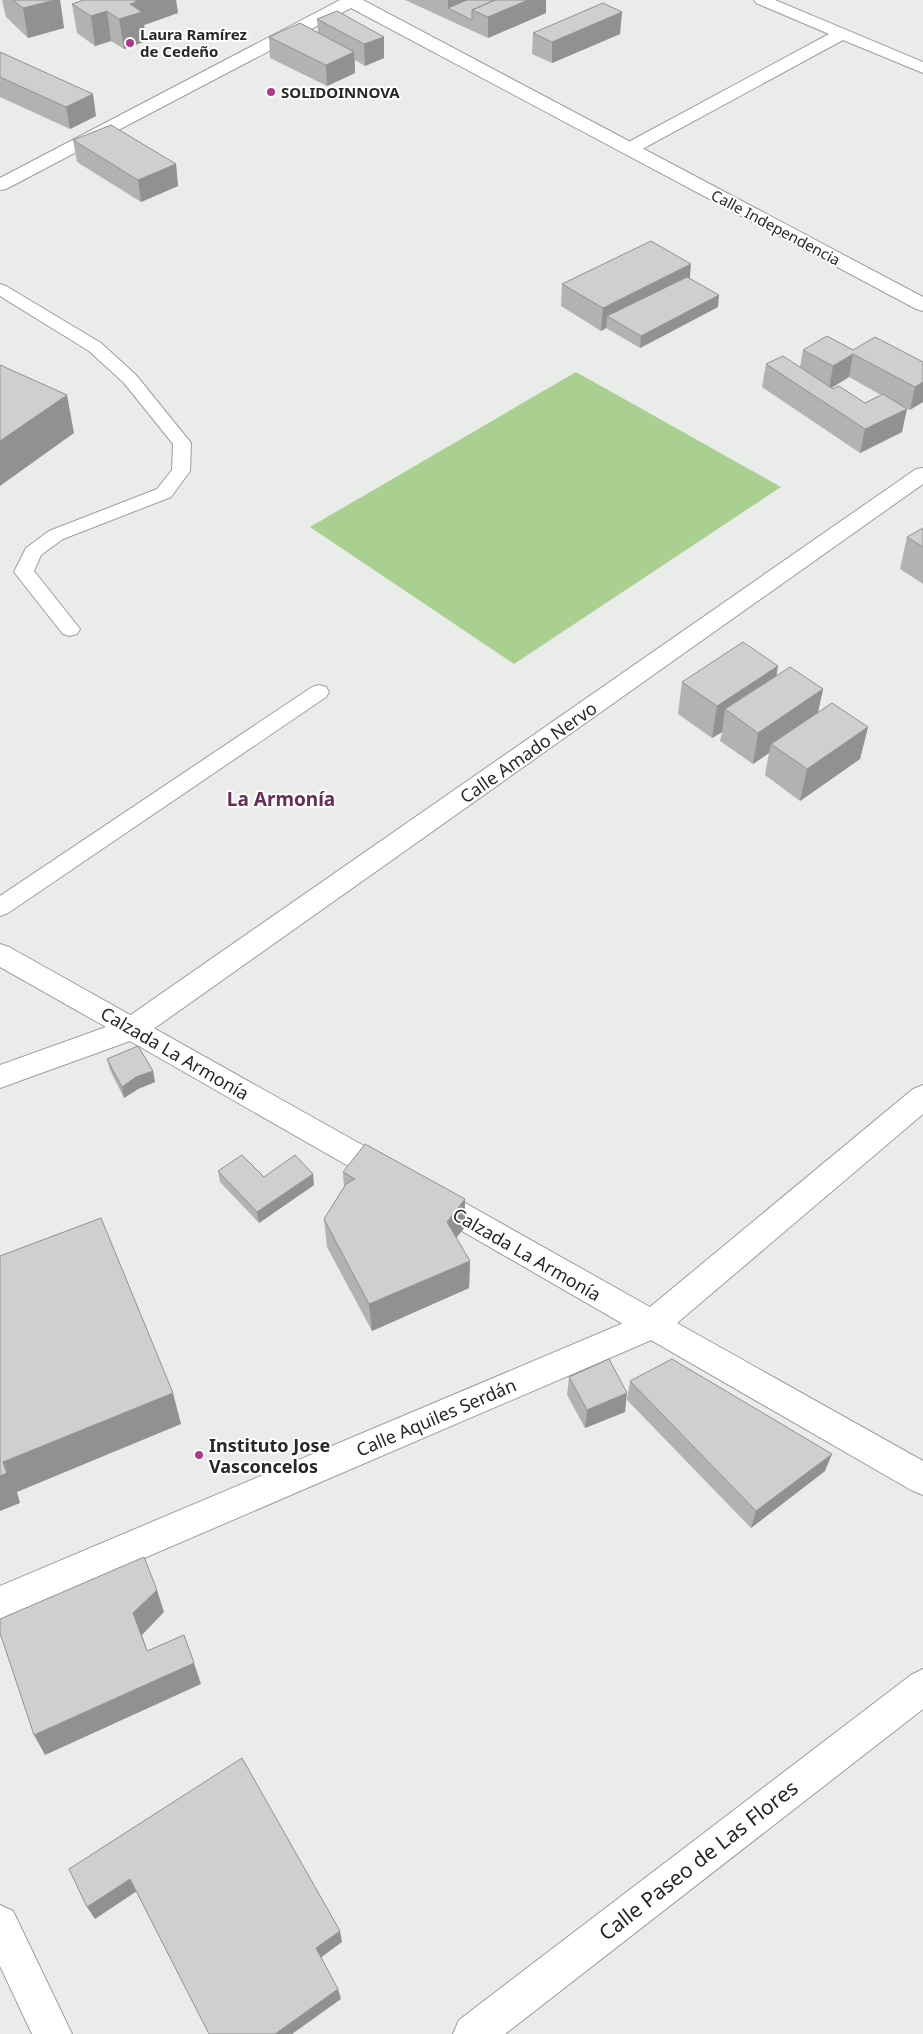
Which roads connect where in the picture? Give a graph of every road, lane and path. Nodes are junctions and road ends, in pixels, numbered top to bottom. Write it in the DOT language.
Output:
graph roads {
  1 [pos="762,0"];
  2 [pos="352,1"];
  3 [pos="842,34"];
  4 [pos="923,68"];
  5 [pos="629,149"];
  6 [pos="1,183"];
  7 [pos="0,289"];
  8 [pos="923,305"];
  9 [pos="923,474"];
  10 [pos="70,630"];
  11 [pos="319,692"];
  12 [pos="0,907"];
  13 [pos="0,954"];
  14 [pos="132,1029"];
  15 [pos="0,1077"];
  16 [pos="923,1097"];
  17 [pos="652,1325"];
  18 [pos="923,1479"];
  19 [pos="0,1603"];
  20 [pos="923,1687"];
  21 [pos="0,1924"];
  22 [pos="52,2034"];
  23 [pos="472,2034"];
  1 -- 3 [label="street"];
  2 -- 5 [label="street, Calle Independencia"];
  2 -- 6 [label="street"];
  3 -- 4 [label="street"];
  3 -- 5 [label="street"];
  5 -- 8 [label="street, Calle Independencia"];
  7 -- 10 [label="lane"];
  9 -- 14 [label="street, Calle Amado Nervo"];
  11 -- 12 [label="lane"];
  13 -- 14 [label="street, Calzada La Armonía"];
  14 -- 15 [label="street, Calle Amado Nervo"];
  14 -- 17 [label="street, Calzada La Armonía"];
  16 -- 17 [label="street, Calle Aquiles Serdán"];
  17 -- 18 [label="street, Calzada La Armonía"];
  17 -- 19 [label="street, Calle Aquiles Serdán"];
  20 -- 23 [label="street, Calle Paseo de Las Flores"];
  21 -- 22 [label="street"];
}
